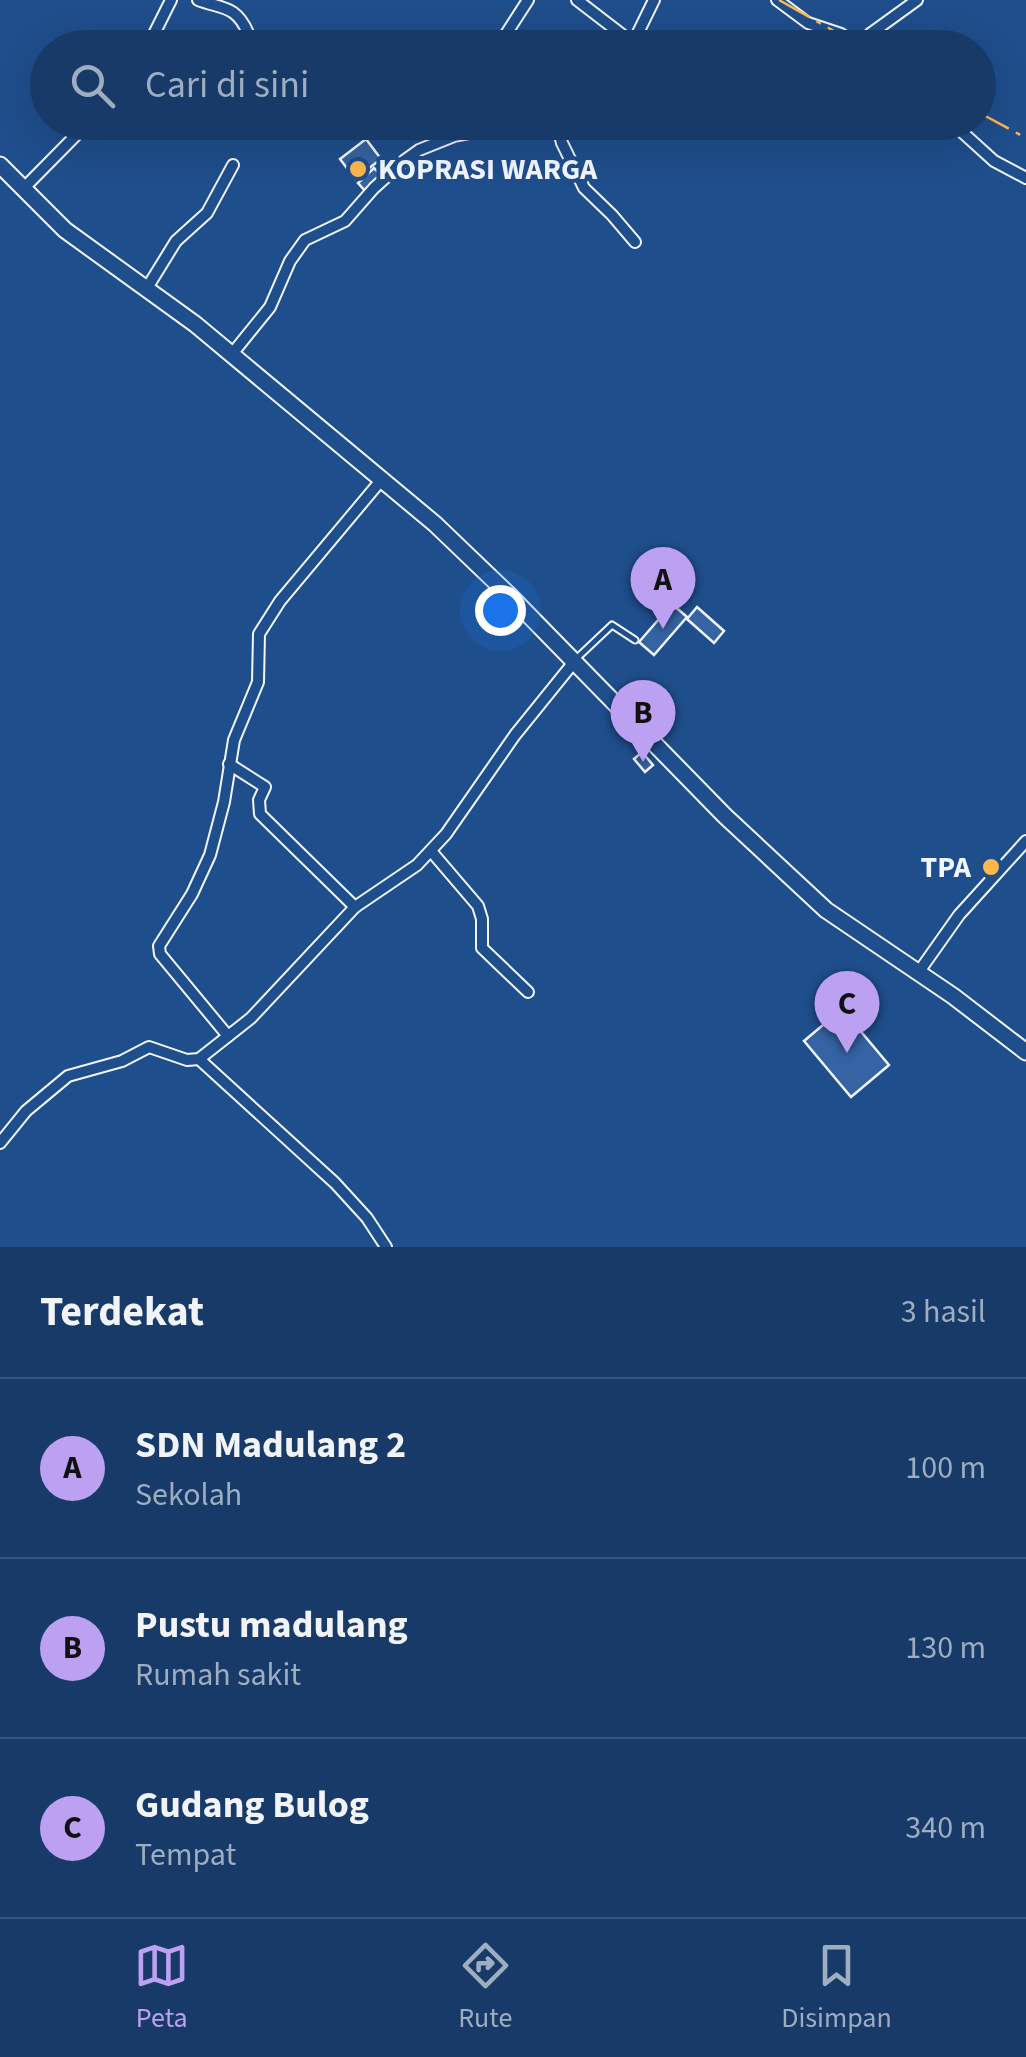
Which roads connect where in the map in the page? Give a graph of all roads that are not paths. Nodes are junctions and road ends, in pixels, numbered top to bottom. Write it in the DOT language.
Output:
graph roads {
  1 [pos="172,0"];
  2 [pos="198,0"];
  3 [pos="528,0"];
  4 [pos="577,0"];
  5 [pos="654,0"];
  6 [pos="777,0"];
  7 [pos="917,0"];
  8 [pos="156,30"];
  9 [pos="248,30"];
  10 [pos="509,30"];
  11 [pos="614,30"];
  12 [pos="639,30"];
  13 [pos="830,30"];
  14 [pos="876,30"];
  15 [pos="71,140"];
  16 [pos="444,140"];
  17 [pos="561,140"];
  18 [pos="971,140"];
  19 [pos="0,165"];
  20 [pos="233,165"];
  21 [pos="1026,178"];
  22 [pos="22,190"];
  23 [pos="635,242"];
  24 [pos="147,288"];
  25 [pos="232,354"];
  26 [pos="383,478"];
  27 [pos="635,640"];
  28 [pos="574,662"];
  29 [pos="229,764"];
  30 [pos="1026,842"];
  31 [pos="431,851"];
  32 [pos="355,907"];
  33 [pos="918,973"];
  34 [pos="528,992"];
  35 [pos="228,1036"];
  36 [pos="1026,1052"];
  37 [pos="199,1058"];
  38 [pos="0,1143"];
  39 [pos="386,1247"];
  1 -- 8 [label="street"];
  2 -- 9 [label="street"];
  3 -- 10 [label="street"];
  4 -- 11 [label="street"];
  5 -- 12 [label="street"];
  6 -- 13 [label="street"];
  7 -- 14 [label="street"];
  15 -- 22 [label="street"];
  16 -- 25 [label="street"];
  17 -- 23 [label="street"];
  18 -- 21 [label="street"];
  19 -- 22 [label="main road"];
  20 -- 24 [label="street"];
  22 -- 24 [label="main road"];
  24 -- 25 [label="main road"];
  25 -- 26 [label="main road"];
  26 -- 28 [label="main road"];
  26 -- 29 [label="street"];
  27 -- 28 [label="lane"];
  28 -- 31 [label="street"];
  28 -- 33 [label="main road"];
  29 -- 32 [label="street"];
  29 -- 35 [label="street"];
  30 -- 33 [label="street"];
  31 -- 32 [label="street"];
  31 -- 34 [label="street"];
  32 -- 35 [label="street"];
  33 -- 36 [label="main road"];
  35 -- 37 [label="street"];
  37 -- 38 [label="street"];
  37 -- 39 [label="street"];
}
